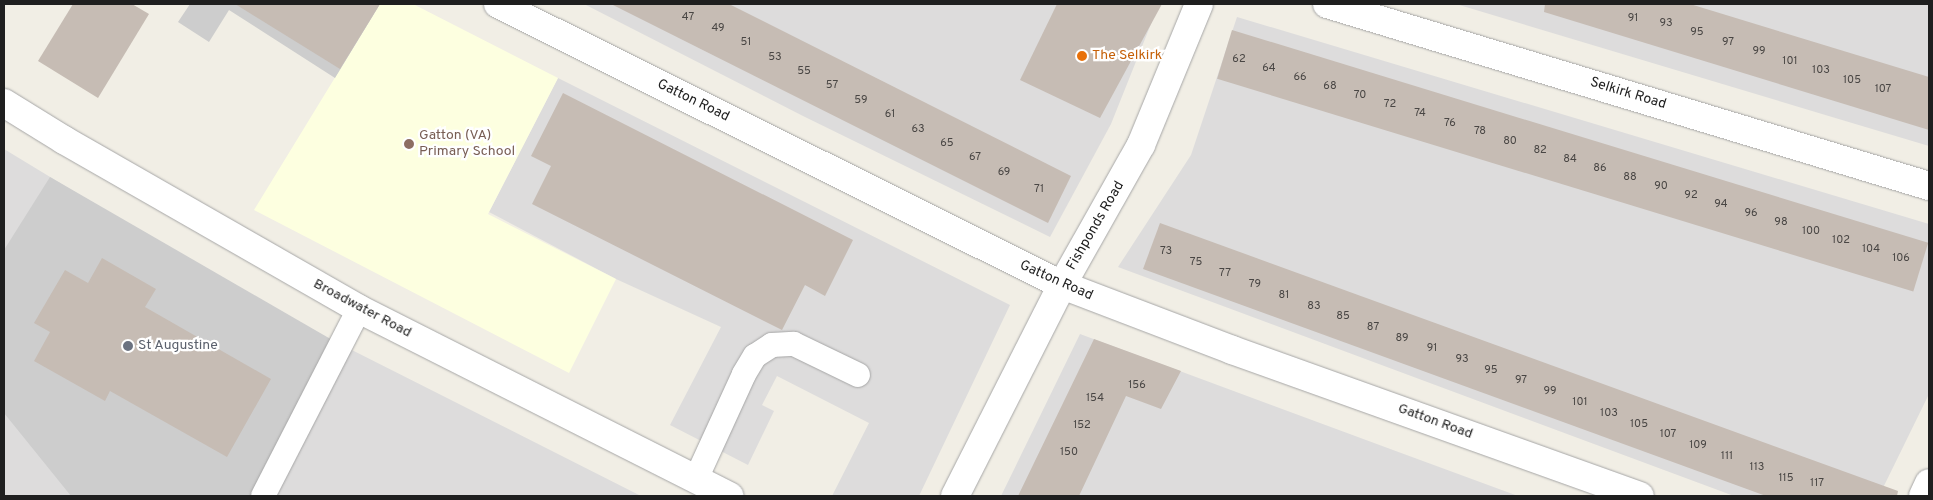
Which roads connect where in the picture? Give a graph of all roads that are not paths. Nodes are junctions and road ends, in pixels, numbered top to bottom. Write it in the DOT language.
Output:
graph roads {
  1 [pos="498,4"];
  2 [pos="1199,4"];
  3 [pos="1327,4"];
  4 [pos="4,103"];
  5 [pos="1929,186"];
  6 [pos="1062,285"];
  7 [pos="359,309"];
  8 [pos="858,375"];
  9 [pos="696,479"];
  10 [pos="1929,483"];
  11 [pos="263,496"];
  12 [pos="730,496"];
  13 [pos="955,496"];
  14 [pos="1640,496"];
  15 [pos="1923,496"];
  1 -- 6 [label="street, Gatton Road"];
  2 -- 6 [label="street, Fishponds Road"];
  3 -- 5 [label="street, Selkirk Road"];
  4 -- 7 [label="street, Broadwater Road"];
  6 -- 13 [label="street, Fishponds Road"];
  6 -- 14 [label="street, Gatton Road"];
  7 -- 9 [label="street, Broadwater Road"];
  7 -- 11 [label="lane"];
  8 -- 9 [label="lane"];
  9 -- 12 [label="street, Broadwater Road"];
  10 -- 15 [label="street"];
}
